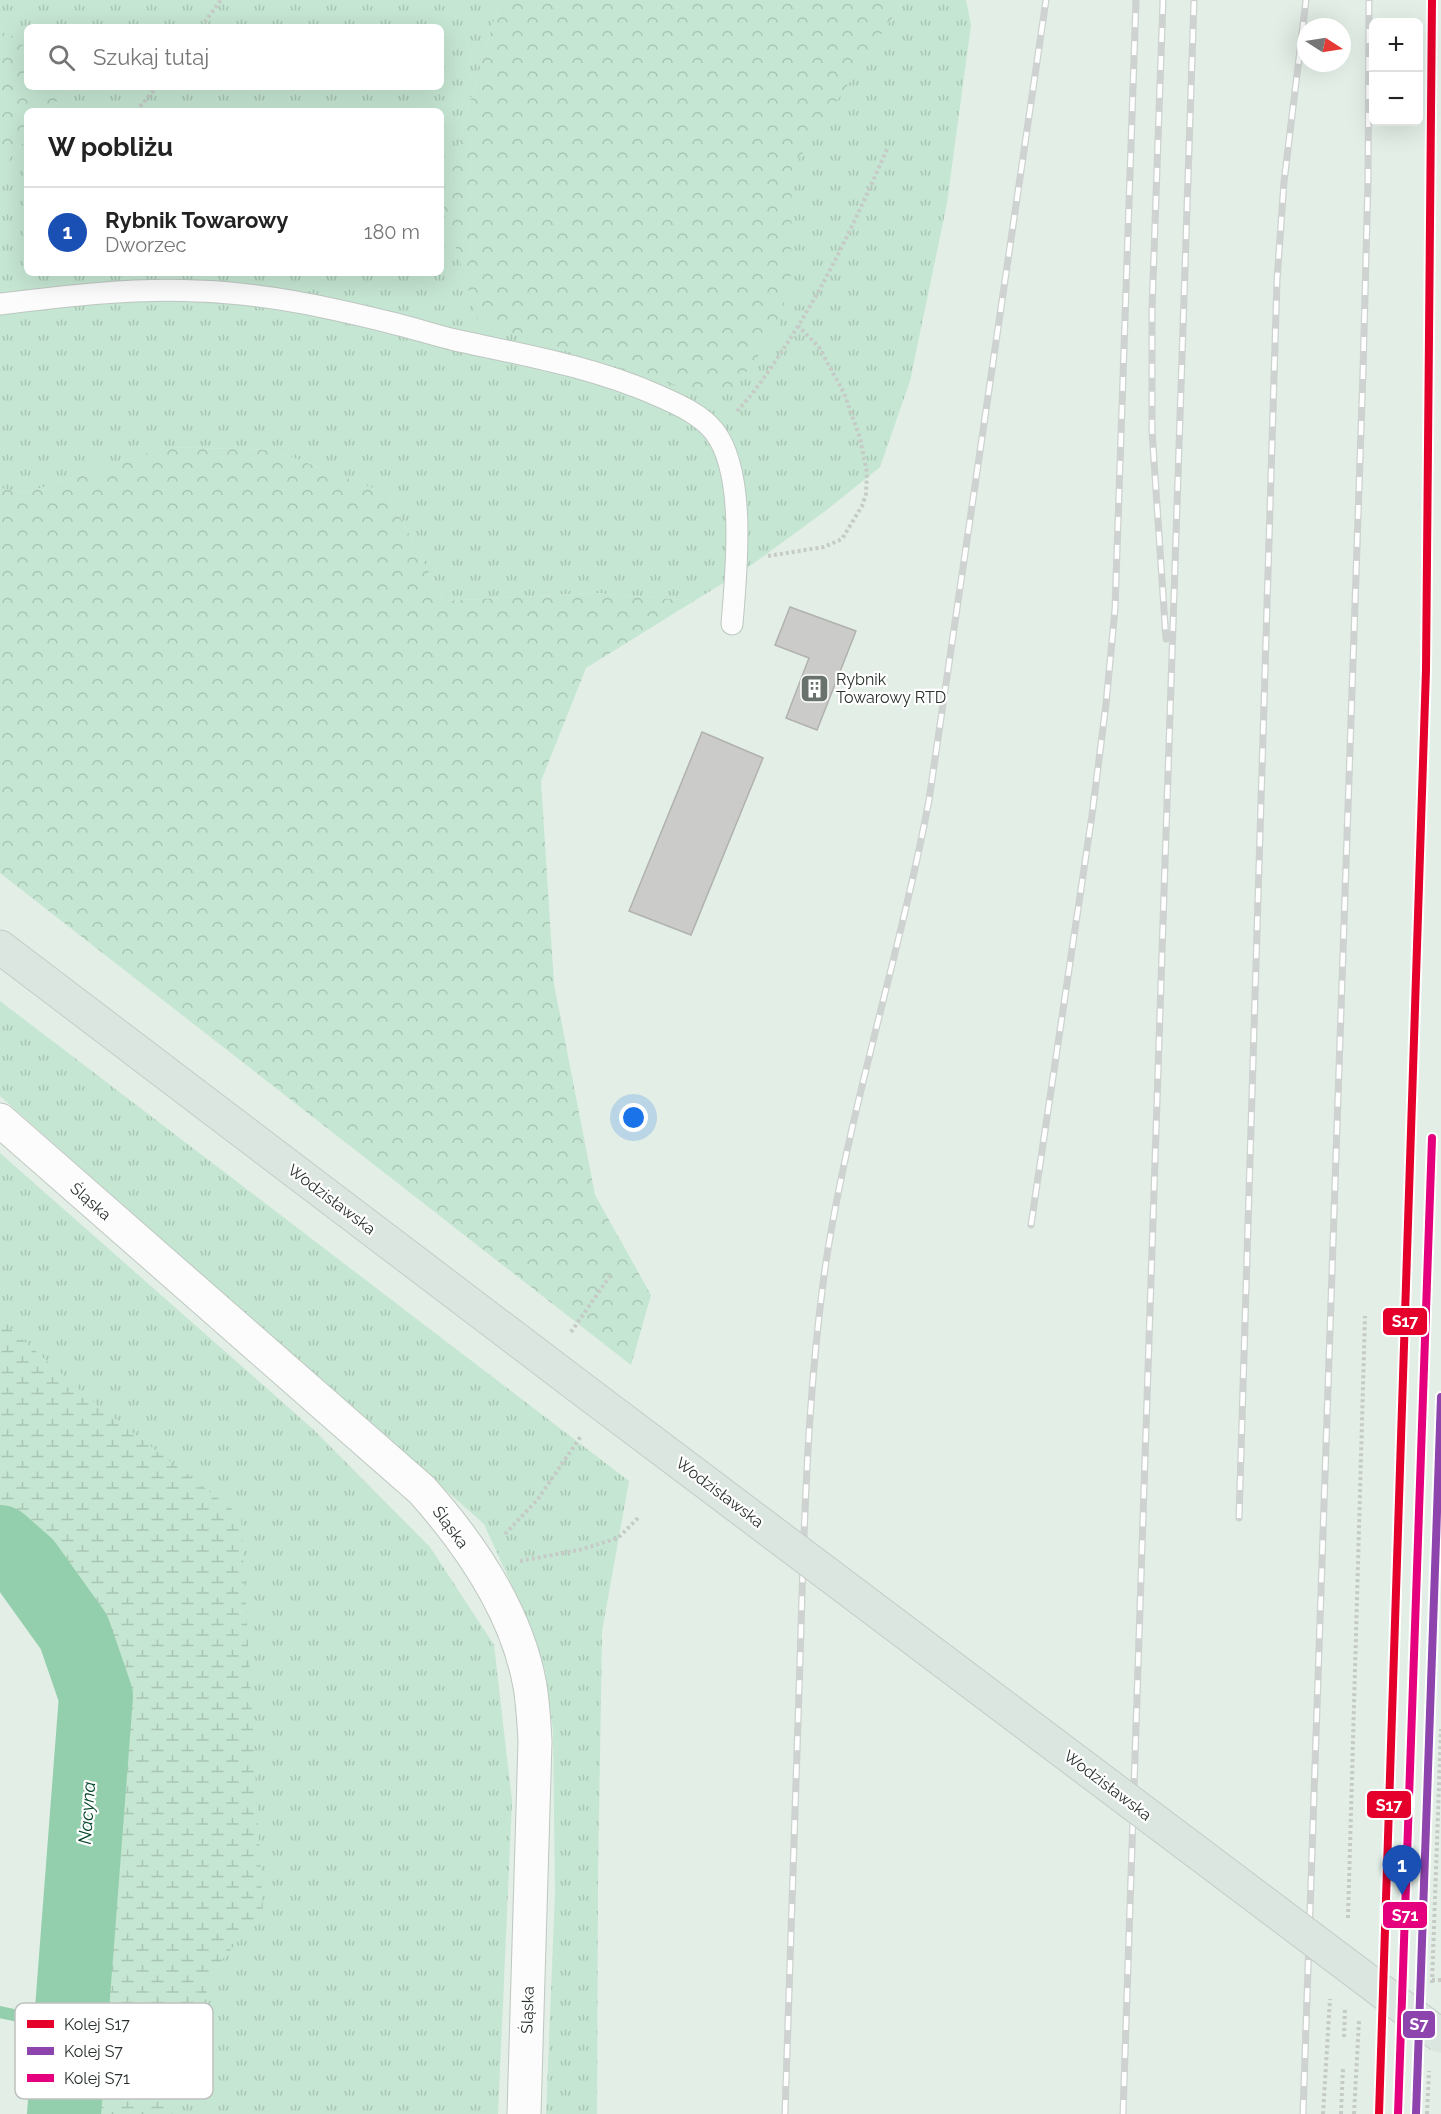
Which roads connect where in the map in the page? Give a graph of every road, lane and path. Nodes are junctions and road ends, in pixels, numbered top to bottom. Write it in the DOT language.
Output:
graph roads {
  1 [pos="220,0"];
  2 [pos="203,24"];
  3 [pos="154,90"];
  4 [pos="139,108"];
  5 [pos="888,147"];
  6 [pos="0,304"];
  7 [pos="798,326"];
  8 [pos="713,430"];
  9 [pos="737,557"];
  10 [pos="732,624"];
  11 [pos="0,947"];
  12 [pos="0,1120"];
  13 [pos="610,1276"];
  14 [pos="1365,1316"];
  15 [pos="567,1338"];
  16 [pos="584,1430"];
  17 [pos="639,1517"];
  18 [pos="477,1563"];
  19 [pos="1441,1729"];
  20 [pos="1348,1926"];
  21 [pos="1432,1980"];
  22 [pos="1441,1980"];
  23 [pos="1432,1990"];
  24 [pos="1330,1996"];
  25 [pos="1359,2010"];
  26 [pos="1441,2036"];
  27 [pos="1429,2066"];
  28 [pos="1343,2068"];
  29 [pos="524,2114"];
  30 [pos="1323,2114"];
  31 [pos="1341,2114"];
  32 [pos="1354,2114"];
  33 [pos="1427,2114"];
  1 -- 2 [label="path"];
  3 -- 4 [label="path"];
  5 -- 7 [label="path"];
  6 -- 8 [label="lane"];
  7 -- 8 [label="path"];
  7 -- 9 [label="path"];
  8 -- 9 [label="lane"];
  9 -- 10 [label="lane"];
  11 -- 26 [label="main road, Wodzisławska, bridge"];
  12 -- 18 [label="street, Śląska"];
  13 -- 15 [label="path"];
  14 -- 20 [label="path"];
  16 -- 18 [label="path"];
  17 -- 18 [label="path"];
  18 -- 29 [label="street, Śląska"];
  19 -- 21 [label="path"];
  21 -- 22 [label="path"];
  21 -- 23 [label="path"];
  24 -- 30 [label="path"];
  25 -- 32 [label="path"];
  27 -- 33 [label="path"];
  28 -- 31 [label="path"];
}
